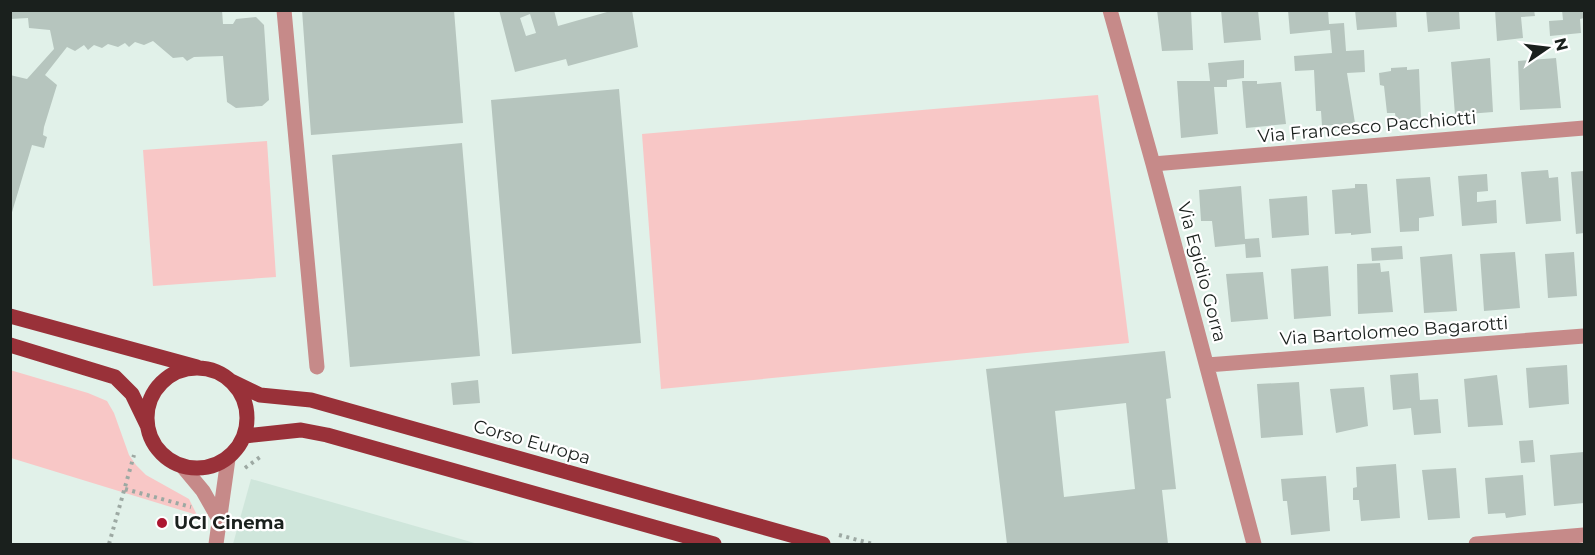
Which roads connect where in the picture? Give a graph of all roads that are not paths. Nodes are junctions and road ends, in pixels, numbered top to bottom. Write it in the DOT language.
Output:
graph roads {
  1 [pos="284,10"];
  2 [pos="1110,10"];
  3 [pos="1584,128"];
  4 [pos="1154,164"];
  5 [pos="10,316"];
  6 [pos="1584,336"];
  7 [pos="10,345"];
  8 [pos="1207,365"];
  9 [pos="317,367"];
  10 [pos="200,368"];
  11 [pos="231,381"];
  12 [pos="147,426"];
  13 [pos="245,436"];
  14 [pos="228,459"];
  15 [pos="183,467"];
  16 [pos="220,521"];
  17 [pos="1582,538"];
  18 [pos="216,544"];
  19 [pos="714,544"];
  20 [pos="823,544"];
  21 [pos="1254,544"];
  22 [pos="1476,544"];
  1 -- 9 [label="street"];
  2 -- 4 [label="street, Via Egidio Gorra"];
  3 -- 4 [label="street, Via Francesco Pacchiotti"];
  4 -- 8 [label="street, Via Egidio Gorra"];
  5 -- 10 [label="main road"];
  6 -- 8 [label="street, Via Bartolomeo Bagarotti"];
  7 -- 12 [label="main road"];
  8 -- 21 [label="street, Via Egidio Gorra"];
  10 -- 11 [label="main road"];
  10 -- 12 [label="main road"];
  11 -- 13 [label="main road"];
  11 -- 20 [label="main road, Corso Europa"];
  12 -- 15 [label="main road"];
  13 -- 14 [label="main road"];
  13 -- 19 [label="main road"];
  14 -- 15 [label="main road"];
  14 -- 16 [label="street"];
  15 -- 16 [label="street"];
  16 -- 18 [label="street"];
  17 -- 22 [label="street"];
}
